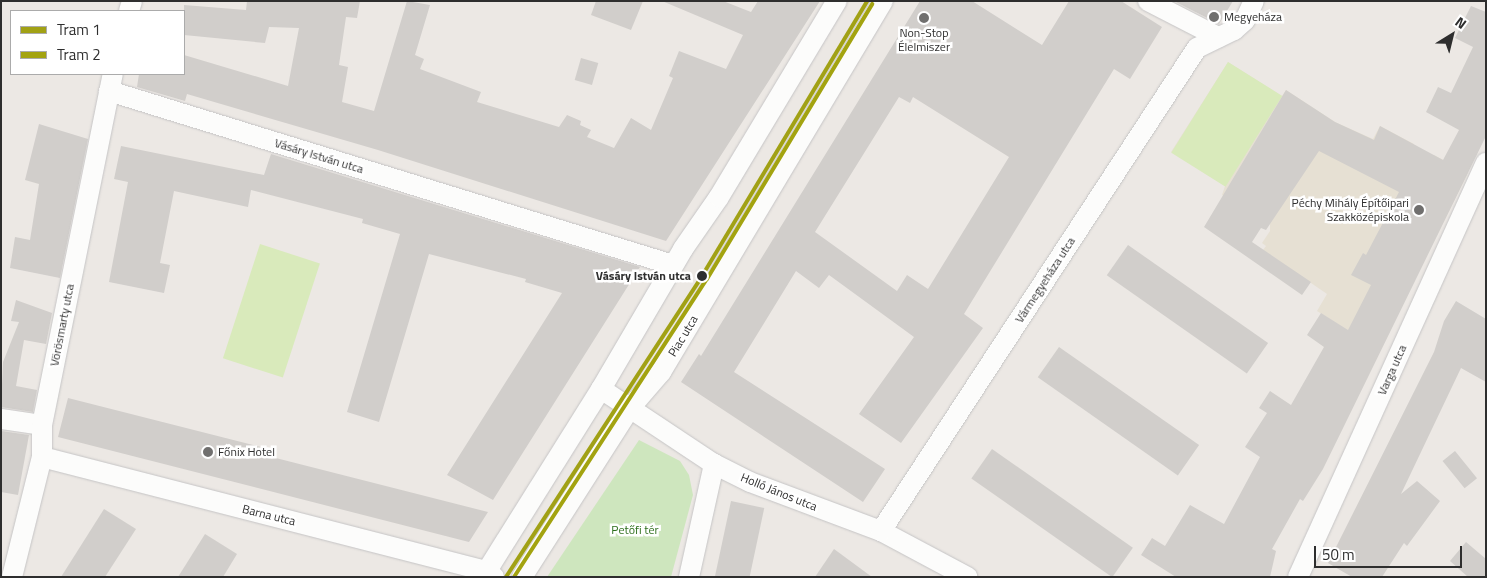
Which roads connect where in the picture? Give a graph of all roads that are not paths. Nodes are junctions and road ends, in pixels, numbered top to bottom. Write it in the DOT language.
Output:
graph roads {
  1 [pos="837,1"];
  2 [pos="883,1"];
  3 [pos="1148,1"];
  4 [pos="1254,1"];
  5 [pos="1218,37"];
  6 [pos="111,83"];
  7 [pos="1486,163"];
  8 [pos="673,265"];
  9 [pos="601,389"];
  10 [pos="630,408"];
  11 [pos="1,419"];
  12 [pos="42,425"];
  13 [pos="42,457"];
  14 [pos="714,464"];
  15 [pos="880,532"];
  16 [pos="945,571"];
  17 [pos="488,575"];
  18 [pos="12,577"];
  19 [pos="522,577"];
  20 [pos="689,577"];
  21 [pos="967,577"];
  22 [pos="1298,577"];
  1 -- 8 [label="street"];
  2 -- 10 [label="street, Piac utca"];
  3 -- 5 [label="street"];
  4 -- 5 [label="street, Vármegyeháza utca"];
  5 -- 15 [label="street, Vármegyeháza utca"];
  6 -- 8 [label="street, Vásáry István utca"];
  6 -- 12 [label="street, Vörösmarty utca"];
  7 -- 22 [label="street, Varga utca"];
  8 -- 9 [label="street"];
  9 -- 10 [label="street, Holló János utca"];
  9 -- 17 [label="street"];
  10 -- 14 [label="street, Holló János utca"];
  10 -- 19 [label="street"];
  11 -- 12 [label="street"];
  12 -- 13 [label="street, Vörösmarty utca"];
  13 -- 17 [label="street, Barna utca"];
  13 -- 18 [label="street, Vörösmarty utca"];
  14 -- 15 [label="street, Holló János utca"];
  14 -- 20 [label="street"];
  15 -- 16 [label="street, Holló János utca"];
  16 -- 21 [label="street, Holló János utca"];
}
